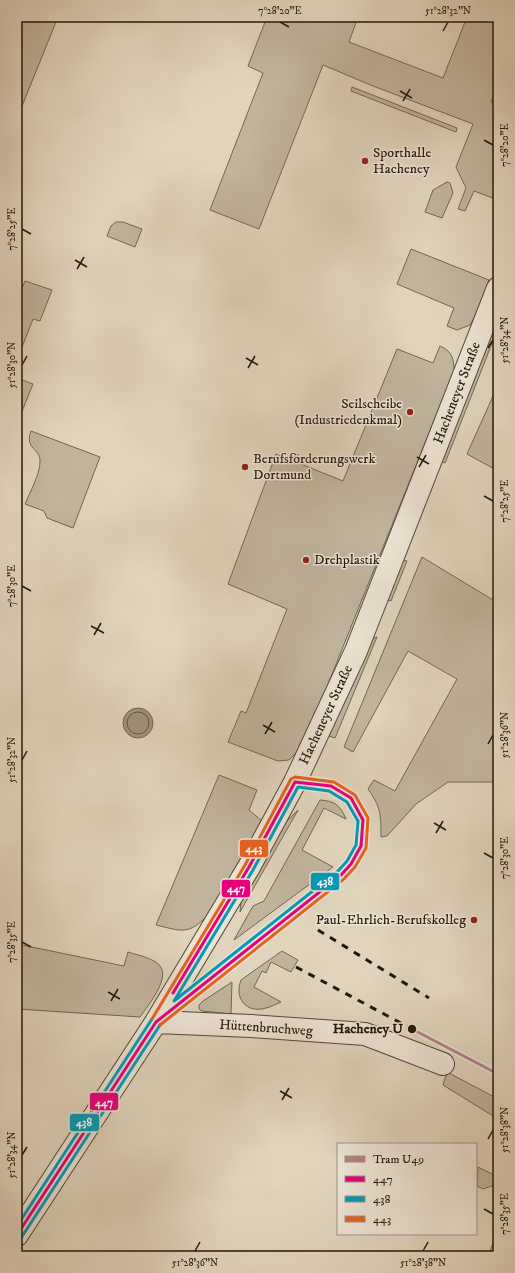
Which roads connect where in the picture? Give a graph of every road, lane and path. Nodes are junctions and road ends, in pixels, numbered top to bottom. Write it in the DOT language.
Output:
graph roads {
  1 [pos="498,288"];
  2 [pos="156,1022"];
  3 [pos="443,1064"];
  4 [pos="17,1235"];
  1 -- 2 [label="street, Hacheneyer Straße"];
  2 -- 3 [label="street, Hüttenbruchweg"];
  2 -- 4 [label="street, Hacheneyer Straße"];
}
